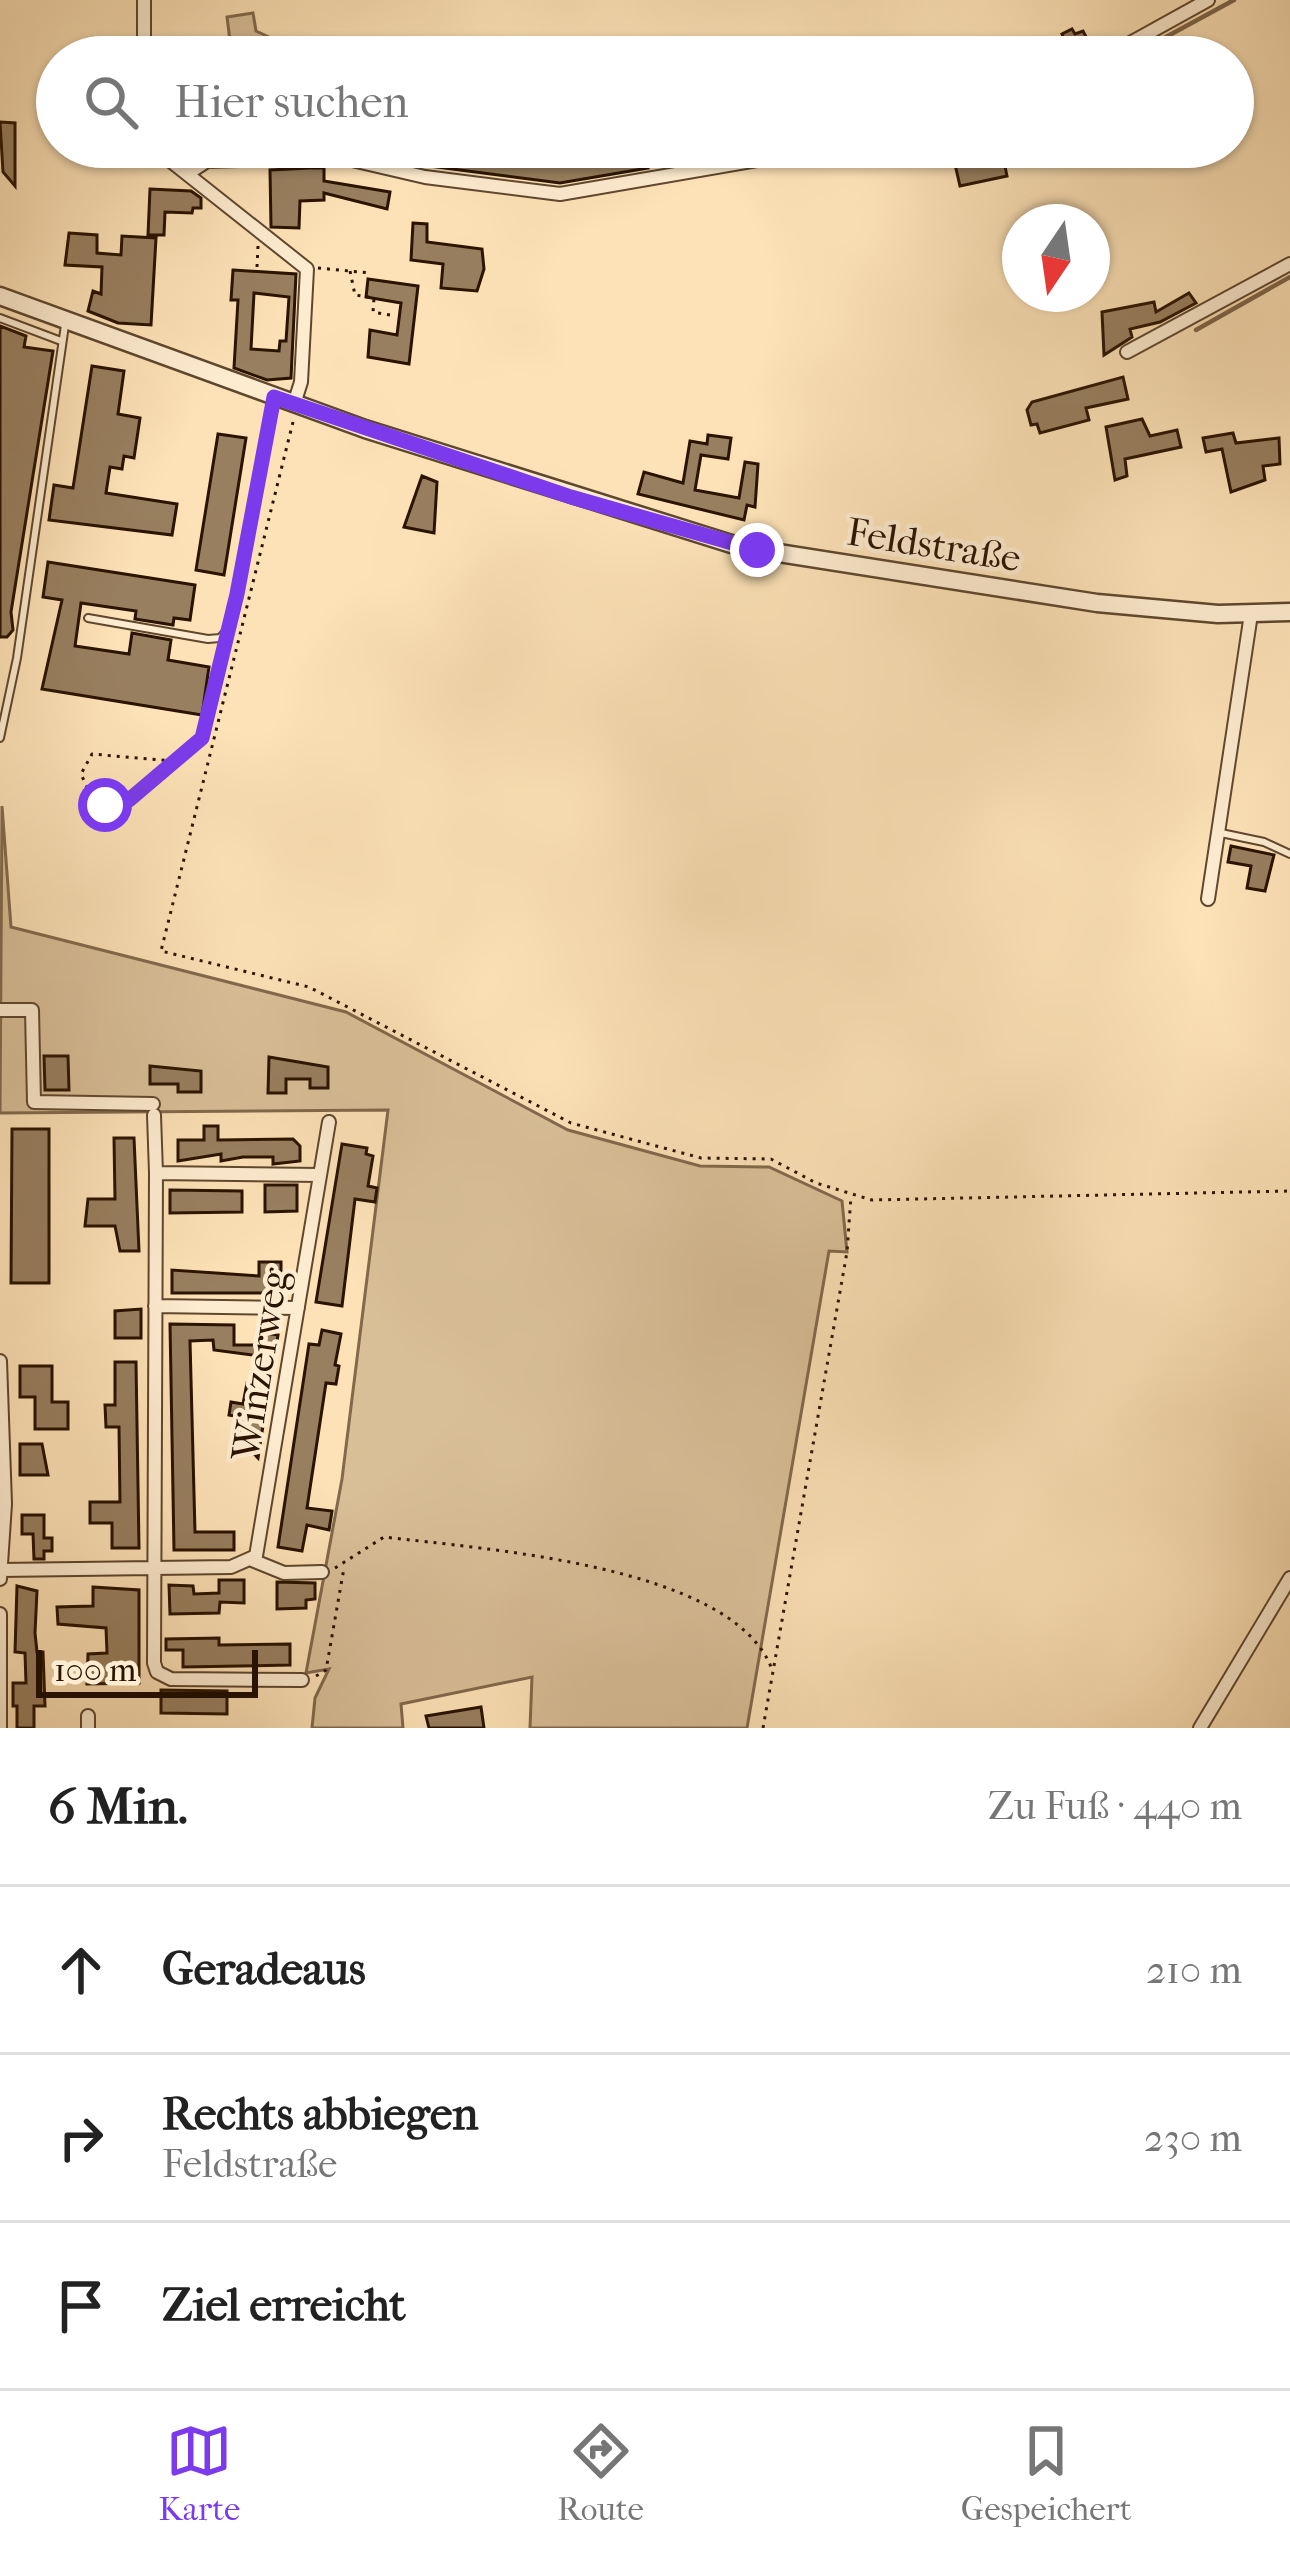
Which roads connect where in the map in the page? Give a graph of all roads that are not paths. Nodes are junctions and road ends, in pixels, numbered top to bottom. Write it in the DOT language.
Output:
graph roads {
  1 [pos="144,0"];
  2 [pos="1208,0"];
  3 [pos="144,36"];
  4 [pos="1144,36"];
  5 [pos="179,168"];
  6 [pos="196,168"];
  7 [pos="389,168"];
  8 [pos="711,168"];
  9 [pos="187,174"];
  10 [pos="1290,264"];
  11 [pos="0,296"];
  12 [pos="0,318"];
  13 [pos="66,321"];
  14 [pos="61,341"];
  15 [pos="1127,352"];
  16 [pos="274,397"];
  17 [pos="294,410"];
  18 [pos="1290,612"];
  19 [pos="1251,614"];
  20 [pos="88,618"];
  21 [pos="0,737"];
  22 [pos="1218,833"];
  23 [pos="1290,854"];
  24 [pos="1208,898"];
  25 [pos="0,1010"];
  26 [pos="329,1122"];
  27 [pos="155,1173"];
  28 [pos="320,1175"];
  29 [pos="155,1306"];
  30 [pos="298,1308"];
  31 [pos="0,1361"];
  32 [pos="2,1504"];
  33 [pos="252,1560"];
  34 [pos="154,1568"];
  35 [pos="322,1572"];
  36 [pos="1,1573"];
  37 [pos="1290,1578"];
  38 [pos="0,1614"];
  39 [pos="0,1639"];
  40 [pos="302,1680"];
  41 [pos="0,1728"];
  42 [pos="1200,1728"];
  1 -- 3 [label="street"];
  2 -- 4 [label="street"];
  5 -- 9 [label="street"];
  6 -- 9 [label="street"];
  7 -- 8 [label="street"];
  9 -- 17 [label="street"];
  10 -- 15 [label="street"];
  11 -- 13 [label="street, Feldstraße"];
  12 -- 14 [label="lane"];
  13 -- 14 [label="lane"];
  13 -- 16 [label="street, Feldstraße"];
  14 -- 21 [label="lane"];
  16 -- 17 [label="street, Feldstraße"];
  16 -- 20 [label="lane"];
  17 -- 19 [label="street, Feldstraße"];
  18 -- 19 [label="street, Feldstraße"];
  19 -- 22 [label="street"];
  22 -- 23 [label="lane"];
  22 -- 24 [label="street"];
  25 -- 27 [label="street"];
  26 -- 28 [label="street, Winzerweg"];
  27 -- 28 [label="street"];
  27 -- 29 [label="street"];
  28 -- 30 [label="street, Winzerweg"];
  29 -- 30 [label="street"];
  29 -- 34 [label="street"];
  30 -- 33 [label="street, Winzerweg"];
  31 -- 32 [label="street"];
  32 -- 36 [label="street"];
  33 -- 34 [label="street"];
  33 -- 35 [label="street"];
  34 -- 36 [label="street"];
  34 -- 40 [label="street"];
  37 -- 42 [label="street"];
  38 -- 39 [label="street"];
  39 -- 41 [label="street"];
}
